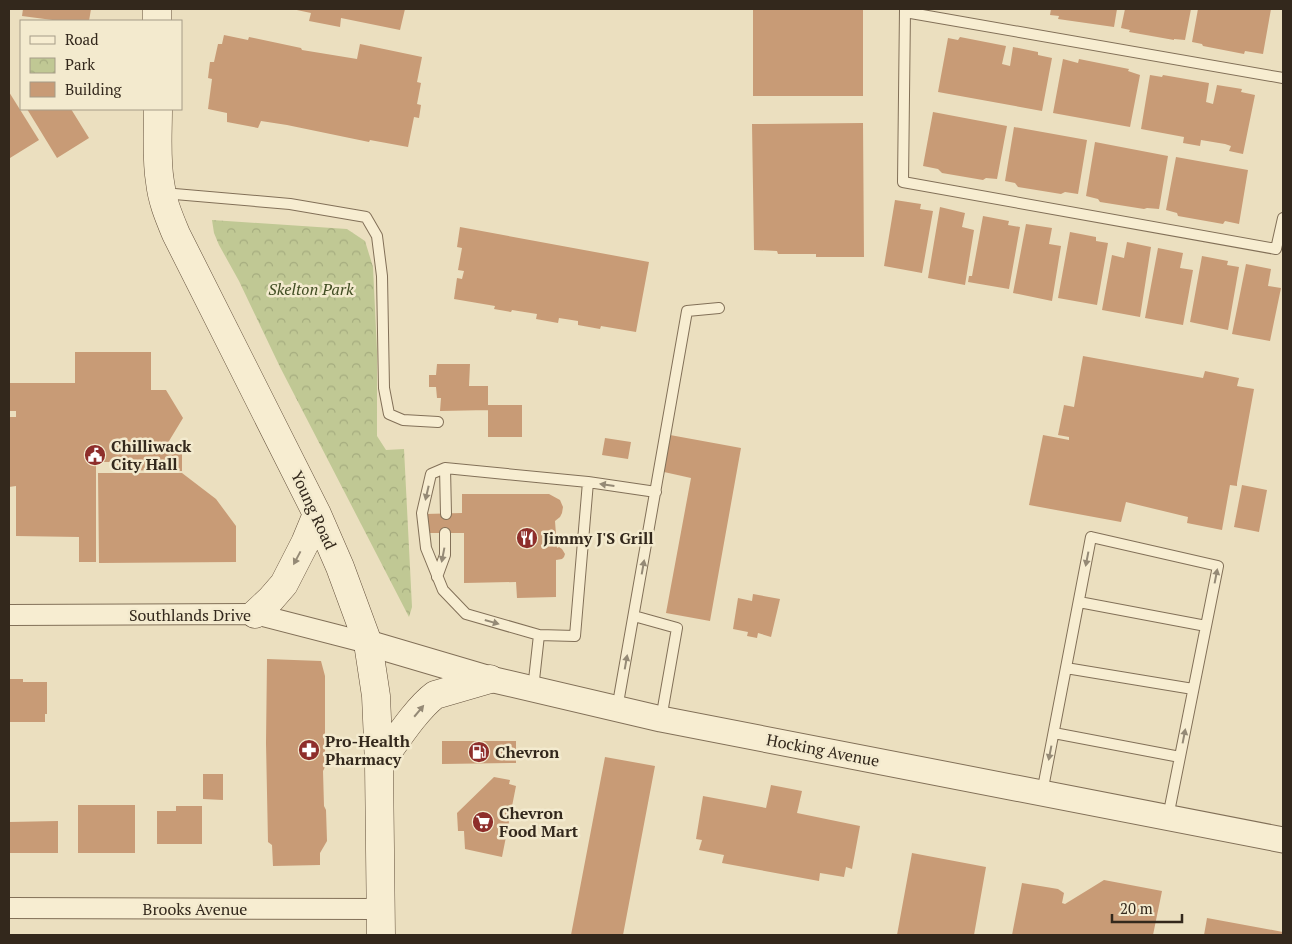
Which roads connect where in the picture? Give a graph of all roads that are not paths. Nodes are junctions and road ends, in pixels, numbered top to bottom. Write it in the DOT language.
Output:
graph roads {
  1 [pos="906,10"];
  2 [pos="1283,78"];
  3 [pos="158,110"];
  4 [pos="162,193"];
  5 [pos="1283,218"];
  6 [pos="719,308"];
  7 [pos="438,422"];
  8 [pos="446,468"];
  9 [pos="588,482"];
  10 [pos="656,492"];
  11 [pos="317,514"];
  12 [pos="446,514"];
  13 [pos="445,533"];
  14 [pos="437,577"];
  15 [pos="1078,602"];
  16 [pos="255,614"];
  17 [pos="9,615"];
  18 [pos="634,616"];
  19 [pos="1206,626"];
  20 [pos="539,635"];
  21 [pos="368,643"];
  22 [pos="1066,668"];
  23 [pos="490,679"];
  24 [pos="1193,689"];
  25 [pos="533,690"];
  26 [pos="618,709"];
  27 [pos="661,719"];
  28 [pos="1054,733"];
  29 [pos="1180,757"];
  30 [pos="379,764"];
  31 [pos="1042,793"];
  32 [pos="1168,818"];
  33 [pos="1283,840"];
  34 [pos="9,908"];
  35 [pos="381,922"];
  1 -- 2 [label="lane"];
  1 -- 5 [label="lane"];
  3 -- 4 [label="main road, Young Road"];
  4 -- 7 [label="lane"];
  4 -- 11 [label="main road, Young Road"];
  6 -- 10 [label="lane"];
  8 -- 9 [label="lane"];
  8 -- 12 [label="lane"];
  8 -- 14 [label="lane, one-way"];
  10 -- 9 [label="lane, one-way"];
  9 -- 20 [label="lane"];
  18 -- 10 [label="lane, one-way"];
  11 -- 16 [label="main road, one-way"];
  11 -- 21 [label="main road, Young Road"];
  13 -- 14 [label="lane, one-way"];
  14 -- 20 [label="lane, one-way"];
  15 -- 19 [label="lane"];
  19 -- 15 [label="lane, one-way"];
  15 -- 22 [label="lane"];
  16 -- 17 [label="street, Southlands Drive"];
  16 -- 21 [label="street, Southlands Drive"];
  26 -- 18 [label="lane, one-way"];
  18 -- 27 [label="lane"];
  19 -- 24 [label="lane"];
  20 -- 25 [label="lane"];
  21 -- 23 [label="street, Hocking Avenue"];
  21 -- 30 [label="main road, Young Road"];
  22 -- 24 [label="lane"];
  22 -- 28 [label="lane"];
  23 -- 25 [label="street, Hocking Avenue"];
  30 -- 23 [label="main road, one-way"];
  29 -- 24 [label="lane, one-way"];
  25 -- 26 [label="street, Hocking Avenue"];
  26 -- 27 [label="street, Hocking Avenue"];
  27 -- 31 [label="street, Hocking Avenue"];
  28 -- 29 [label="lane"];
  28 -- 31 [label="lane, one-way"];
  29 -- 32 [label="lane"];
  30 -- 35 [label="main road, Young Road"];
  31 -- 32 [label="street, Hocking Avenue"];
  32 -- 33 [label="street, Hocking Avenue"];
  34 -- 35 [label="street, Brooks Avenue"];
}
